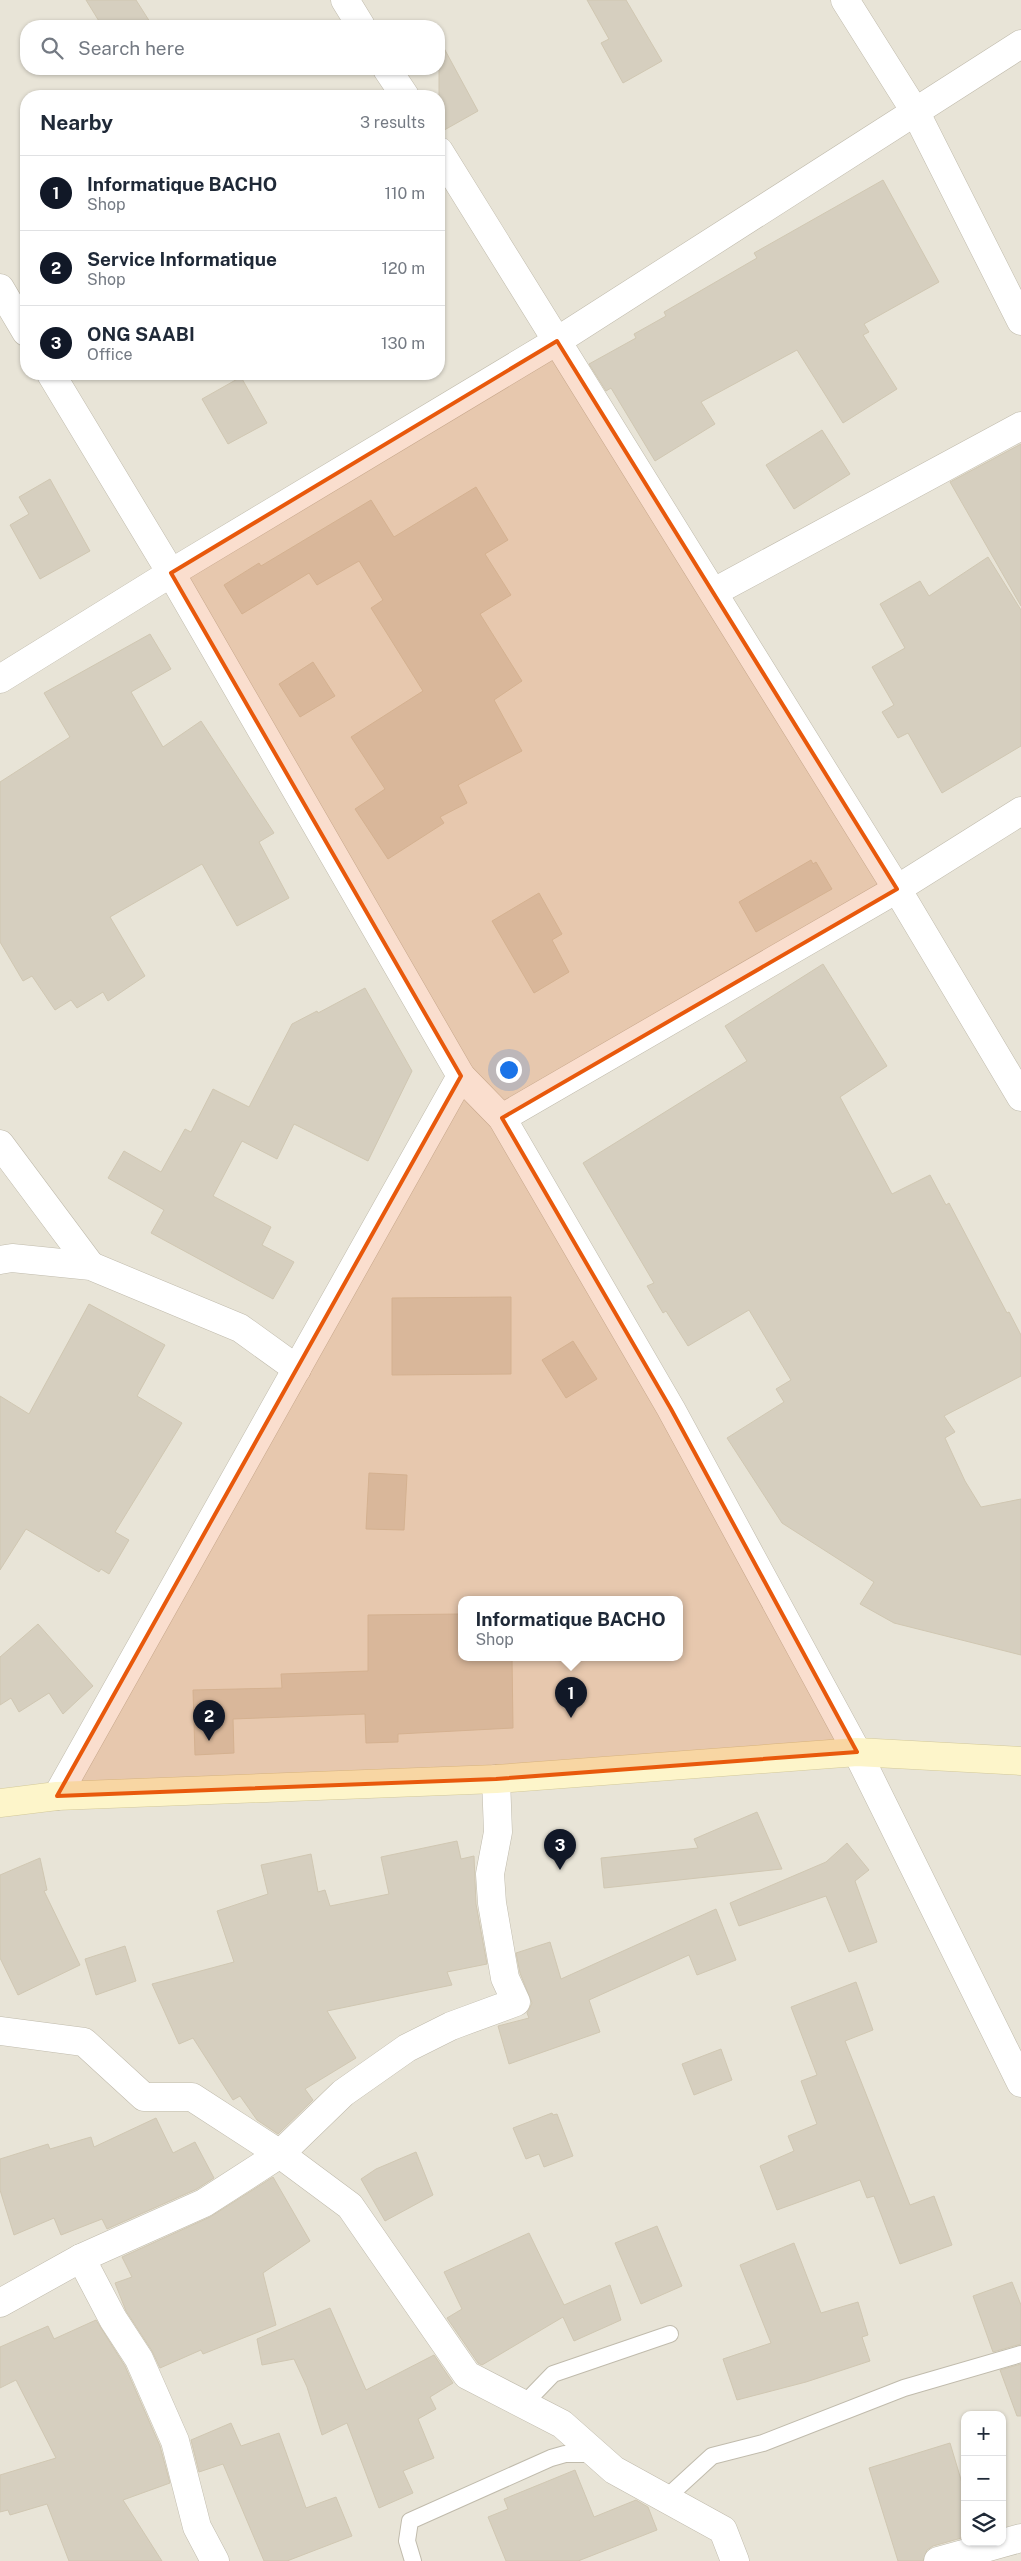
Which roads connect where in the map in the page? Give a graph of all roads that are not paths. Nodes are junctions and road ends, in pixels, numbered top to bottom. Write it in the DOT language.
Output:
graph roads {
  1 [pos="344,0"];
  2 [pos="845,0"];
  3 [pos="357,20"];
  4 [pos="1021,44"];
  5 [pos="391,75"];
  6 [pos="400,90"];
  7 [pos="916,113"];
  8 [pos="445,161"];
  9 [pos="0,288"];
  10 [pos="1021,321"];
  11 [pos="20,322"];
  12 [pos="557,341"];
  13 [pos="55,380"];
  14 [pos="1021,426"];
  15 [pos="171,573"];
  16 [pos="714,592"];
  17 [pos="0,679"];
  18 [pos="1021,811"];
  19 [pos="897,889"];
  20 [pos="461,1076"];
  21 [pos="1021,1097"];
  22 [pos="502,1118"];
  23 [pos="0,1144"];
  24 [pos="0,1260"];
  25 [pos="91,1266"];
  26 [pos="297,1369"];
  27 [pos="857,1752"];
  28 [pos="1021,1761"];
  29 [pos="496,1779"];
  30 [pos="57,1796"];
  31 [pos="0,1804"];
  32 [pos="0,2031"];
  33 [pos="1021,2084"];
  34 [pos="280,2154"];
  35 [pos="81,2258"];
  36 [pos="0,2303"];
  37 [pos="670,2334"];
  38 [pos="1021,2354"];
  39 [pos="524,2404"];
  40 [pos="595,2454"];
  41 [pos="665,2499"];
  42 [pos="1021,2538"];
  43 [pos="215,2561"];
  44 [pos="413,2561"];
  45 [pos="735,2561"];
  46 [pos="938,2561"];
  1 -- 3 [label="street"];
  2 -- 7 [label="street"];
  4 -- 7 [label="street"];
  5 -- 6 [label="street"];
  7 -- 10 [label="street"];
  7 -- 12 [label="street"];
  8 -- 12 [label="street"];
  9 -- 11 [label="street"];
  12 -- 15 [label="street"];
  12 -- 16 [label="street"];
  13 -- 15 [label="street"];
  14 -- 16 [label="street"];
  15 -- 17 [label="street"];
  15 -- 20 [label="street"];
  16 -- 19 [label="street"];
  18 -- 19 [label="street"];
  19 -- 21 [label="street"];
  19 -- 22 [label="street"];
  20 -- 22 [label="street"];
  20 -- 26 [label="street"];
  22 -- 27 [label="street"];
  23 -- 25 [label="street"];
  24 -- 25 [label="street"];
  25 -- 26 [label="street"];
  26 -- 30 [label="street"];
  27 -- 28 [label="street"];
  27 -- 29 [label="street"];
  27 -- 33 [label="street"];
  29 -- 30 [label="street"];
  29 -- 34 [label="street"];
  30 -- 31 [label="street"];
  32 -- 34 [label="street"];
  34 -- 35 [label="street"];
  34 -- 39 [label="street"];
  35 -- 36 [label="street"];
  35 -- 43 [label="street"];
  37 -- 39 [label="lane"];
  38 -- 41 [label="lane"];
  39 -- 40 [label="street"];
  40 -- 41 [label="street"];
  40 -- 44 [label="lane"];
  41 -- 45 [label="street"];
  42 -- 46 [label="street"];
}
